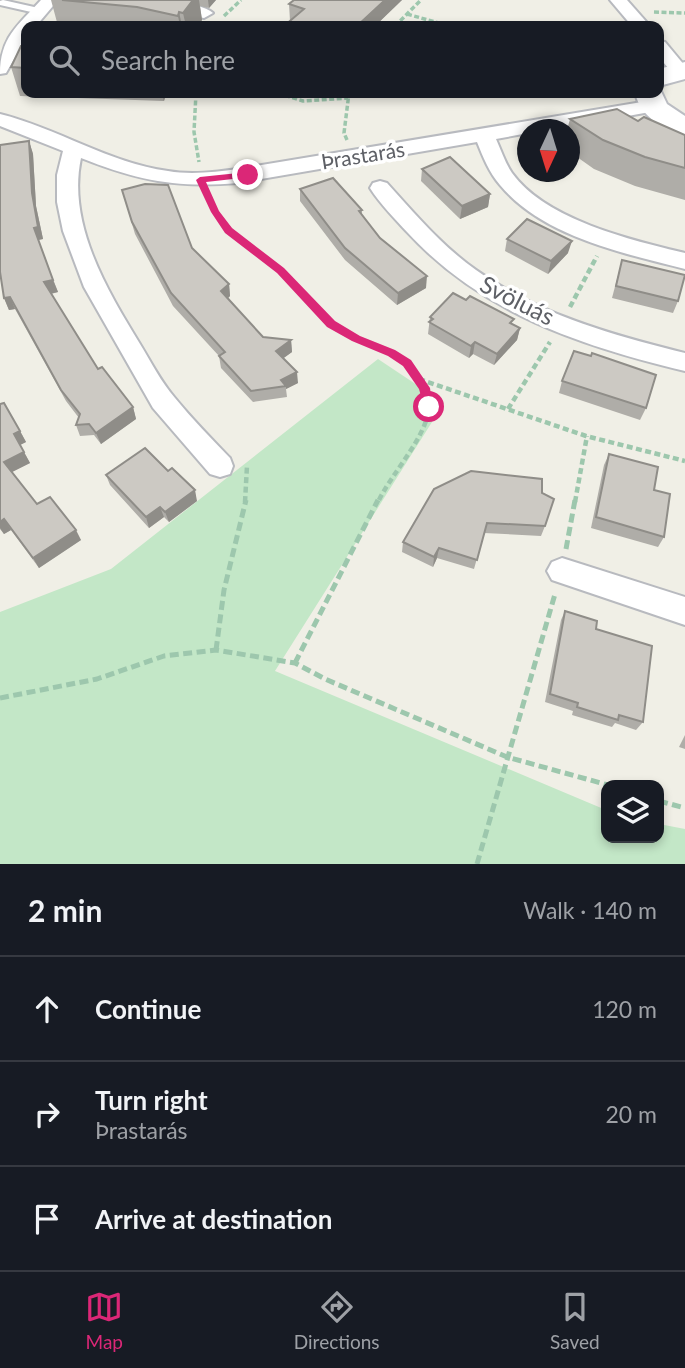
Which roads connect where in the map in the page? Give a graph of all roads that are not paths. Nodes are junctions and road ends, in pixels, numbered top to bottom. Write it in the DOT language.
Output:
graph roads {
  1 [pos="131,0"];
  2 [pos="618,0"];
  3 [pos="3,3"];
  4 [pos="45,5"];
  5 [pos="204,13"];
  6 [pos="36,21"];
  7 [pos="637,21"];
  8 [pos="18,51"];
  9 [pos="664,55"];
  10 [pos="0,69"];
  11 [pos="674,73"];
  12 [pos="652,99"];
  13 [pos="0,120"];
  14 [pos="685,127"];
  15 [pos="485,136"];
  16 [pos="74,150"];
  17 [pos="380,188"];
  18 [pos="685,261"];
  19 [pos="685,362"];
  20 [pos="220,466"];
  21 [pos="562,571"];
  22 [pos="685,611"];
  1 -- 5 [label="street"];
  2 -- 7 [label="street"];
  3 -- 4 [label="lane"];
  4 -- 6 [label="street"];
  8 -- 10 [label="street"];
  9 -- 11 [label="street"];
  12 -- 14 [label="street"];
  12 -- 15 [label="street, Þrastarás"];
  13 -- 16 [label="street, Þrastarás"];
  15 -- 16 [label="street, Þrastarás"];
  15 -- 18 [label="street"];
  16 -- 20 [label="street"];
  17 -- 19 [label="street, Svöluás"];
  21 -- 22 [label="street"];
}
